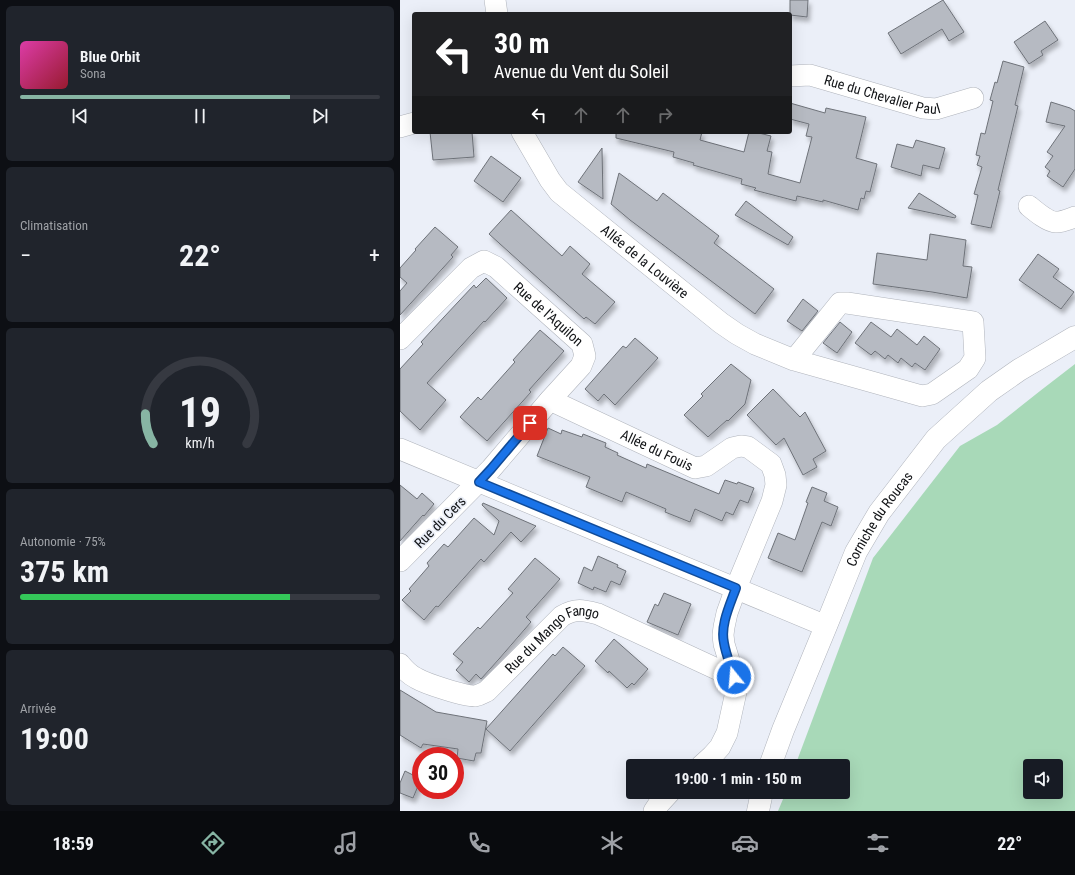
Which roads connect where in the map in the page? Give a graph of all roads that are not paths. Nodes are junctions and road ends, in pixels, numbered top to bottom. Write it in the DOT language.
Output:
graph roads {
  1 [pos="495,0"];
  2 [pos="497,12"];
  3 [pos="792,76"];
  4 [pos="973,98"];
  5 [pos="412,124"];
  6 [pos="400,127"];
  7 [pos="523,134"];
  8 [pos="1029,206"];
  9 [pos="1075,217"];
  10 [pos="1075,337"];
  11 [pos="400,339"];
  12 [pos="794,360"];
  13 [pos="550,400"];
  14 [pos="400,449"];
  15 [pos="479,482"];
  16 [pos="400,561"];
  17 [pos="736,588"];
  18 [pos="826,626"];
  19 [pos="400,664"];
  20 [pos="734,677"];
  21 [pos="709,759"];
  22 [pos="773,759"];
  23 [pos="664,799"];
  24 [pos="761,799"];
  25 [pos="654,811"];
  26 [pos="758,811"];
  1 -- 2 [label="street"];
  3 -- 4 [label="street, Rue du Chevalier Paul"];
  5 -- 6 [label="street"];
  7 -- 12 [label="street, Allée de la Louvière"];
  8 -- 9 [label="street"];
  10 -- 18 [label="main road, Corniche du Roucas"];
  11 -- 13 [label="street, Rue de l'Aquilon"];
  12 -- 12 [label="street, Allée de la Louvière"];
  13 -- 15 [label="street, Rue de l'Aquilon"];
  13 -- 17 [label="street, Allée du Fouis"];
  14 -- 15 [label="street"];
  15 -- 16 [label="street, Rue du Cers"];
  15 -- 17 [label="street"];
  17 -- 18 [label="street"];
  17 -- 20 [label="street"];
  18 -- 22 [label="main road, Corniche du Roucas"];
  19 -- 20 [label="street, Rue du Mango Fango"];
  20 -- 21 [label="street"];
  23 -- 25 [label="street"];
  24 -- 26 [label="main road"];
}
